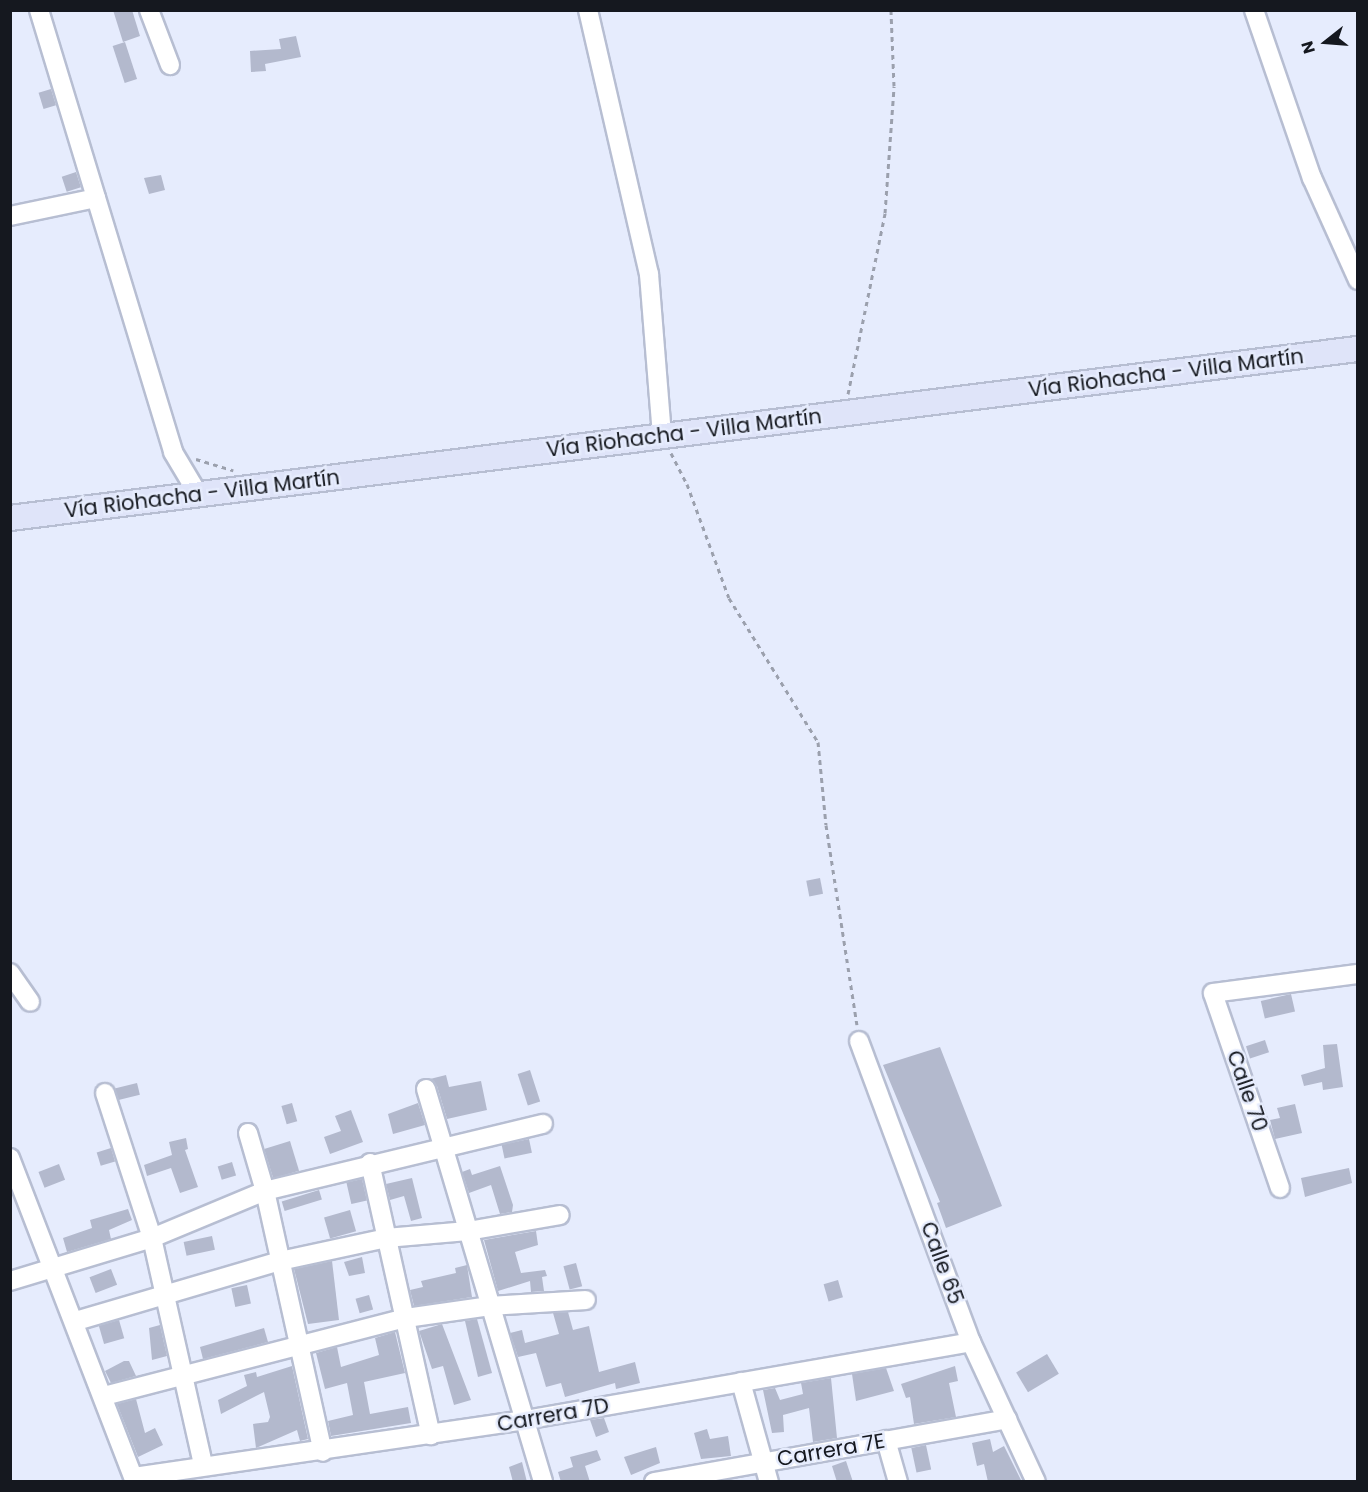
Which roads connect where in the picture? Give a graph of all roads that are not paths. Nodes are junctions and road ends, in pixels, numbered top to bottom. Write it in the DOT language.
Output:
graph roads {
  1 [pos="39,10"];
  2 [pos="149,10"];
  3 [pos="588,10"];
  4 [pos="1254,10"];
  5 [pos="170,65"];
  6 [pos="96,198"];
  7 [pos="10,216"];
  8 [pos="1358,280"];
  9 [pos="1358,349"];
  10 [pos="662,435"];
  11 [pos="198,494"];
  12 [pos="10,518"];
  13 [pos="10,973"];
  14 [pos="1358,974"];
  15 [pos="30,1002"];
  16 [pos="860,1041"];
  17 [pos="426,1089"];
  18 [pos="105,1094"];
  19 [pos="543,1124"];
  20 [pos="248,1133"];
  21 [pos="443,1147"];
  22 [pos="10,1158"];
  23 [pos="370,1162"];
  24 [pos="1280,1188"];
  25 [pos="265,1191"];
  26 [pos="561,1215"];
  27 [pos="468,1231"];
  28 [pos="152,1238"];
  29 [pos="386,1238"];
  30 [pos="280,1261"];
  31 [pos="57,1269"];
  32 [pos="10,1281"];
  33 [pos="165,1295"];
  34 [pos="586,1300"];
  35 [pos="490,1306"];
  36 [pos="406,1318"];
  37 [pos="76,1321"];
  38 [pos="971,1342"];
  39 [pos="298,1346"];
  40 [pos="183,1377"];
  41 [pos="741,1382"];
  42 [pos="104,1396"];
  43 [pos="1007,1419"];
  44 [pos="525,1420"];
  45 [pos="432,1435"];
  46 [pos="886,1440"];
  47 [pos="323,1452"];
  48 [pos="764,1462"];
  49 [pos="203,1465"];
  50 [pos="135,1479"];
  51 [pos="543,1482"];
  52 [pos="654,1482"];
  53 [pos="769,1482"];
  54 [pos="898,1482"];
  55 [pos="1036,1482"];
  1 -- 6 [label="street"];
  2 -- 5 [label="street"];
  3 -- 10 [label="street"];
  4 -- 8 [label="street"];
  6 -- 7 [label="street"];
  6 -- 11 [label="street"];
  9 -- 10 [label="main road, Vía Riohacha - Villa Martín"];
  10 -- 11 [label="main road, Vía Riohacha - Villa Martín"];
  11 -- 12 [label="main road, Vía Riohacha - Villa Martín"];
  13 -- 15 [label="street"];
  14 -- 24 [label="street, Calle 70"];
  16 -- 38 [label="street, Calle 65"];
  17 -- 21 [label="street"];
  18 -- 28 [label="street"];
  19 -- 21 [label="street"];
  20 -- 25 [label="street"];
  21 -- 23 [label="street"];
  21 -- 27 [label="street"];
  22 -- 31 [label="street"];
  23 -- 25 [label="street"];
  23 -- 29 [label="street"];
  25 -- 28 [label="street"];
  25 -- 30 [label="street"];
  26 -- 27 [label="street"];
  27 -- 29 [label="street"];
  27 -- 35 [label="street"];
  28 -- 31 [label="street"];
  28 -- 33 [label="street"];
  29 -- 30 [label="street"];
  29 -- 36 [label="street"];
  30 -- 33 [label="street"];
  30 -- 39 [label="street"];
  31 -- 32 [label="street"];
  31 -- 37 [label="street"];
  33 -- 37 [label="street"];
  33 -- 40 [label="street"];
  34 -- 35 [label="street"];
  35 -- 36 [label="street"];
  35 -- 44 [label="street"];
  36 -- 39 [label="street"];
  36 -- 45 [label="street"];
  37 -- 42 [label="street"];
  38 -- 41 [label="street, Carrera 7D"];
  38 -- 43 [label="street, Calle 65"];
  39 -- 40 [label="street"];
  39 -- 47 [label="street"];
  40 -- 42 [label="street"];
  40 -- 49 [label="street"];
  41 -- 44 [label="street, Carrera 7D"];
  41 -- 48 [label="street"];
  42 -- 50 [label="street"];
  43 -- 46 [label="street, Carrera 7E"];
  43 -- 55 [label="street, Calle 65"];
  44 -- 45 [label="street, Carrera 7D"];
  44 -- 51 [label="street"];
  45 -- 47 [label="street, Carrera 7D"];
  46 -- 48 [label="street, Carrera 7E"];
  46 -- 54 [label="street"];
  47 -- 49 [label="street, Carrera 7D"];
  48 -- 52 [label="street, Carrera 7E"];
  48 -- 53 [label="street"];
  49 -- 50 [label="street, Carrera 7D"];
}
